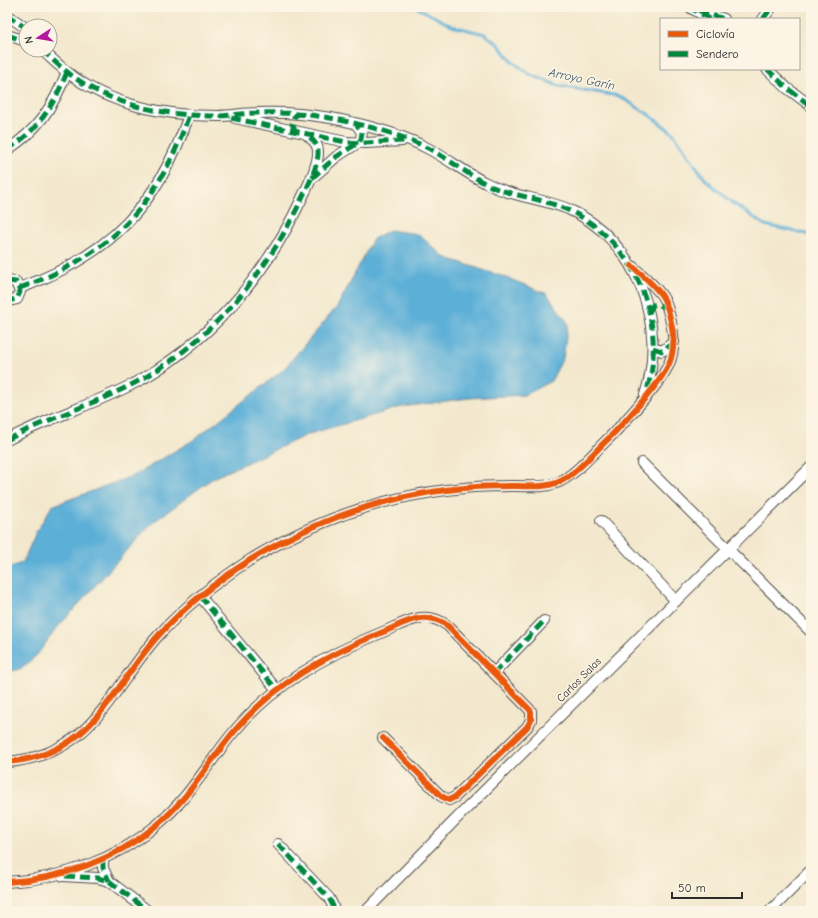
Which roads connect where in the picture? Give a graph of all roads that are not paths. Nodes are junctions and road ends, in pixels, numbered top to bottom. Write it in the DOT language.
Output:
graph roads {
  1 [pos="772,7"];
  2 [pos="690,8"];
  3 [pos="7,16"];
  4 [pos="708,18"];
  5 [pos="721,18"];
  6 [pos="763,18"];
  7 [pos="7,23"];
  8 [pos="18,23"];
  9 [pos="7,35"];
  10 [pos="18,39"];
  11 [pos="51,58"];
  12 [pos="769,70"];
  13 [pos="775,70"];
  14 [pos="67,72"];
  15 [pos="787,88"];
  16 [pos="811,106"];
  17 [pos="298,114"];
  18 [pos="189,115"];
  19 [pos="219,116"];
  20 [pos="356,124"];
  21 [pos="296,132"];
  22 [pos="307,135"];
  23 [pos="412,142"];
  24 [pos="358,143"];
  25 [pos="7,150"];
  26 [pos="311,180"];
  27 [pos="632,266"];
  28 [pos="7,282"];
  29 [pos="20,288"];
  30 [pos="7,301"];
  31 [pos="668,310"];
  32 [pos="649,312"];
  33 [pos="674,342"];
  34 [pos="653,348"];
  35 [pos="644,399"];
  36 [pos="7,440"];
  37 [pos="642,462"];
  38 [pos="811,467"];
  39 [pos="601,521"];
  40 [pos="729,548"];
  41 [pos="200,596"];
  42 [pos="676,601"];
  43 [pos="544,621"];
  44 [pos="810,632"];
  45 [pos="494,673"];
  46 [pos="276,690"];
  47 [pos="383,738"];
  48 [pos="7,762"];
  49 [pos="278,844"];
  50 [pos="103,860"];
  51 [pos="811,870"];
  52 [pos="55,875"];
  53 [pos="109,881"];
  54 [pos="7,882"];
  55 [pos="148,911"];
  56 [pos="332,911"];
  57 [pos="366,911"];
  58 [pos="770,911"];
  1 -- 6 [label="street"];
  2 -- 4 [label="street"];
  2 -- 5 [label="street"];
  3 -- 7 [label="street"];
  3 -- 8 [label="street"];
  9 -- 10 [label="street"];
  11 -- 14 [label="street"];
  12 -- 15 [label="street"];
  13 -- 15 [label="street"];
  14 -- 18 [label="street"];
  14 -- 25 [label="street"];
  15 -- 16 [label="street"];
  17 -- 19 [label="street"];
  17 -- 20 [label="street"];
  17 -- 21 [label="street"];
  18 -- 19 [label="street"];
  18 -- 29 [label="street"];
  19 -- 21 [label="street"];
  20 -- 23 [label="street"];
  20 -- 24 [label="street"];
  21 -- 22 [label="street"];
  22 -- 24 [label="street"];
  22 -- 26 [label="street"];
  23 -- 24 [label="street"];
  23 -- 27 [label="street"];
  24 -- 26 [label="street"];
  26 -- 36 [label="street"];
  27 -- 31 [label="street"];
  27 -- 32 [label="street"];
  28 -- 29 [label="street"];
  29 -- 30 [label="street"];
  31 -- 32 [label="street"];
  31 -- 33 [label="street"];
  32 -- 34 [label="street"];
  33 -- 34 [label="street"];
  33 -- 35 [label="street"];
  34 -- 35 [label="street"];
  35 -- 41 [label="street"];
  37 -- 40 [label="street"];
  38 -- 40 [label="street, Carlos Salas"];
  39 -- 42 [label="street"];
  40 -- 42 [label="street, Carlos Salas"];
  40 -- 44 [label="street"];
  41 -- 46 [label="street"];
  41 -- 48 [label="street"];
  42 -- 57 [label="street, Carlos Salas"];
  43 -- 45 [label="street"];
  45 -- 46 [label="street"];
  45 -- 47 [label="street"];
  46 -- 50 [label="street"];
  49 -- 56 [label="street"];
  50 -- 52 [label="street"];
  50 -- 53 [label="street"];
  51 -- 58 [label="street"];
  52 -- 53 [label="street"];
  52 -- 54 [label="street"];
  53 -- 55 [label="street"];
}
